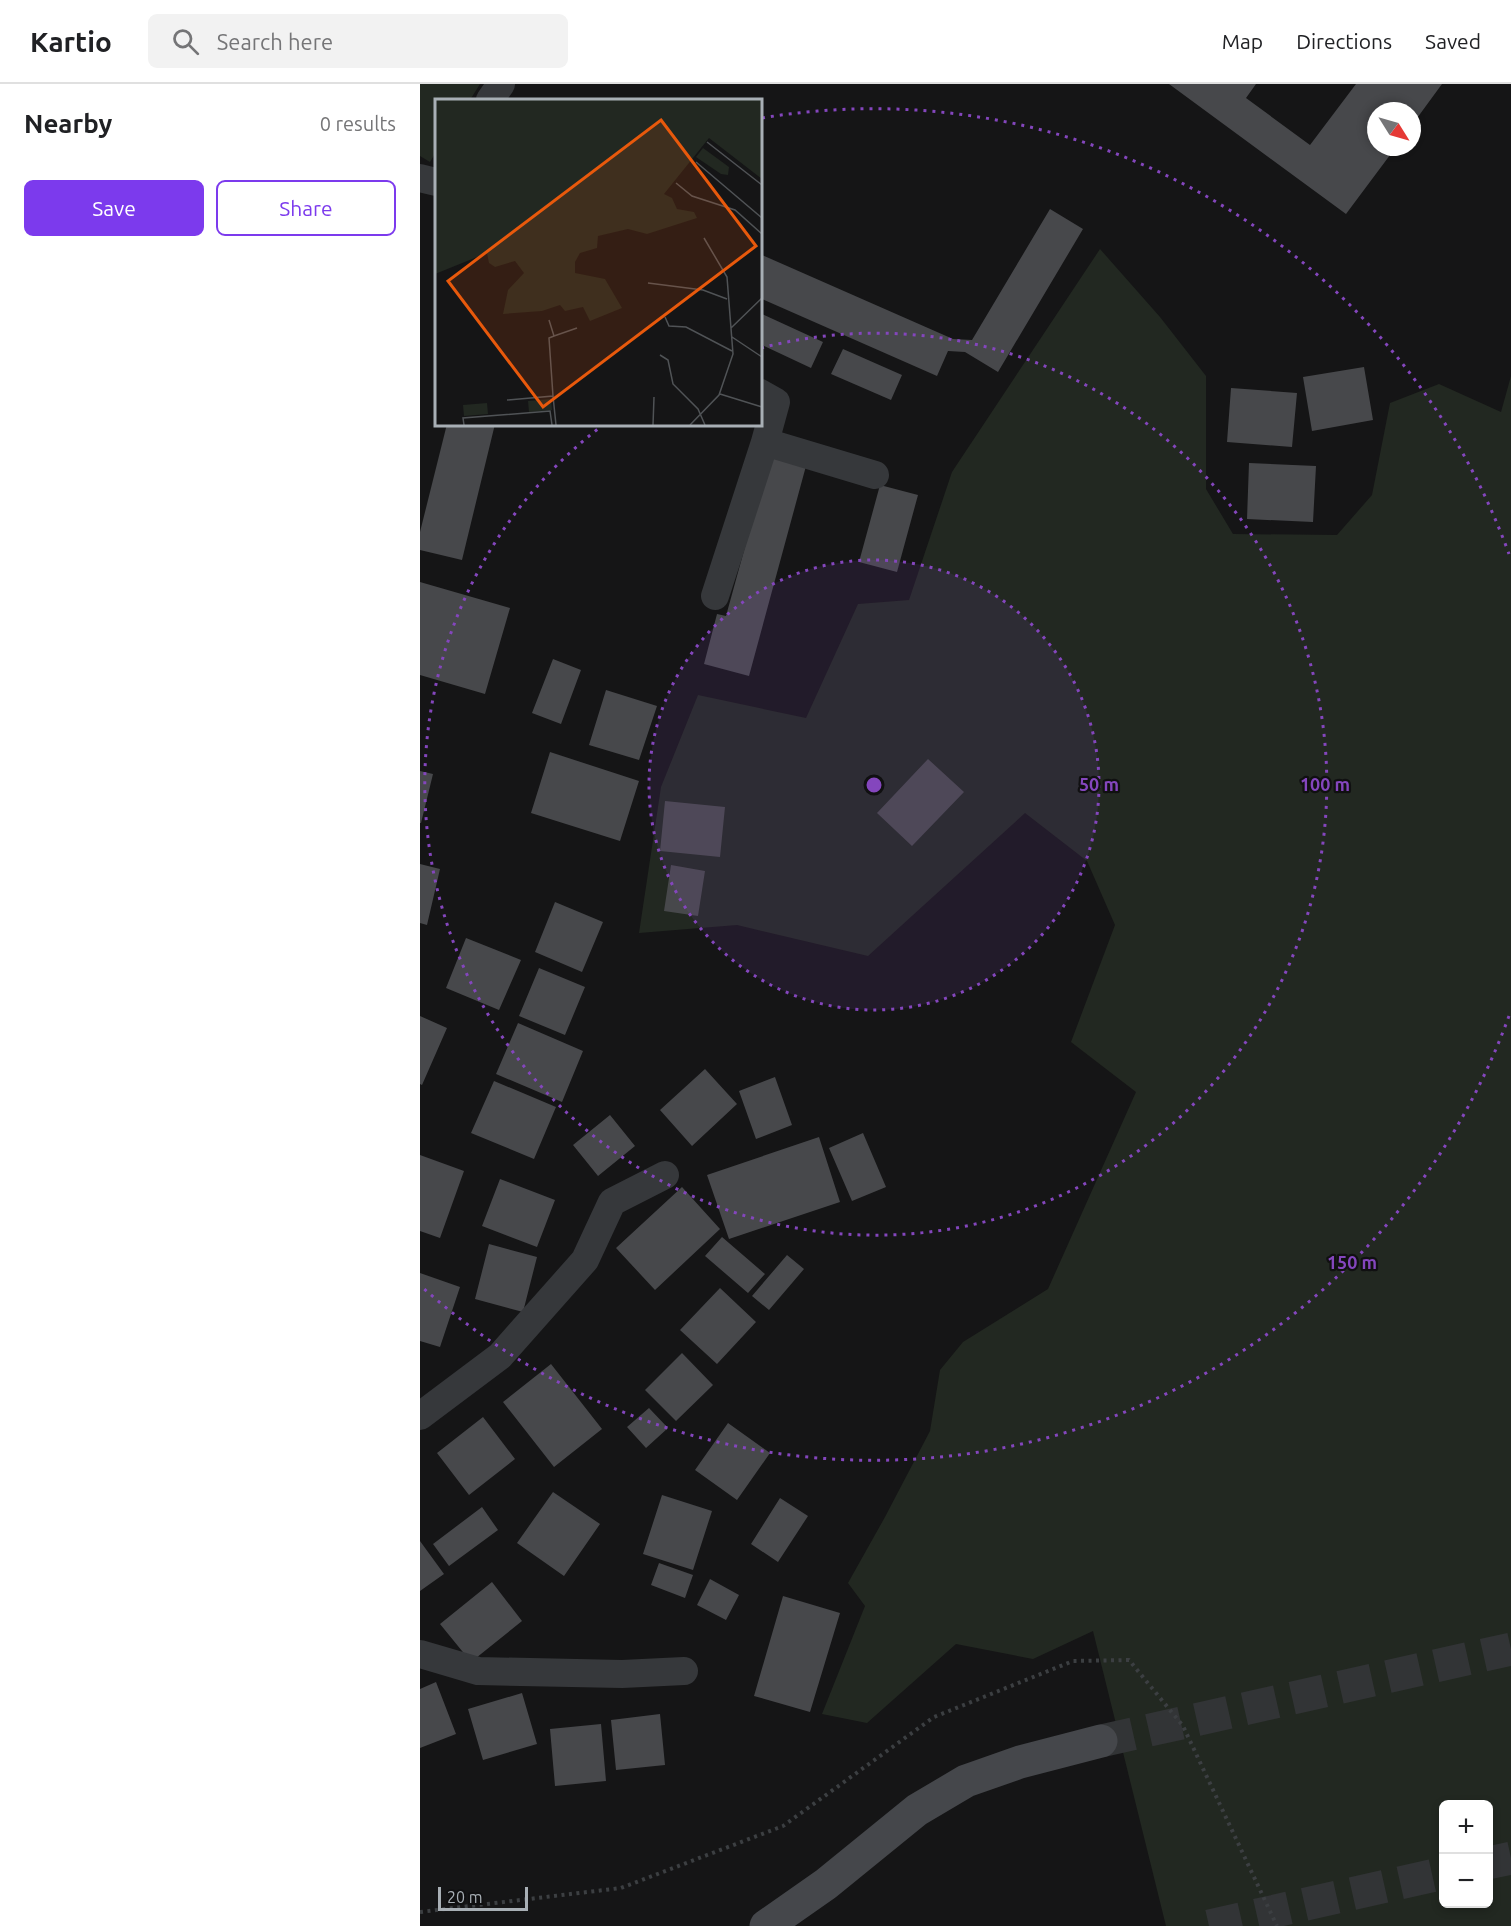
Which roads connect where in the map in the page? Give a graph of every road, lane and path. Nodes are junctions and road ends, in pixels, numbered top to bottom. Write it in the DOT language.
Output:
graph roads {
  1 [pos="501,84"];
  2 [pos="491,99"];
  3 [pos="420,178"];
  4 [pos="435,182"];
  5 [pos="762,394"];
  6 [pos="765,442"];
  7 [pos="875,475"];
  8 [pos="715,596"];
  9 [pos="665,1176"];
  10 [pos="420,1416"];
  11 [pos="420,1654"];
  12 [pos="684,1671"];
  13 [pos="1101,1741"];
  14 [pos="766,1926"];
  1 -- 2 [label="street"];
  3 -- 4 [label="street"];
  5 -- 6 [label="street"];
  6 -- 7 [label="street"];
  6 -- 8 [label="street"];
  9 -- 10 [label="street"];
  11 -- 12 [label="street"];
  13 -- 14 [label="street"];
}
